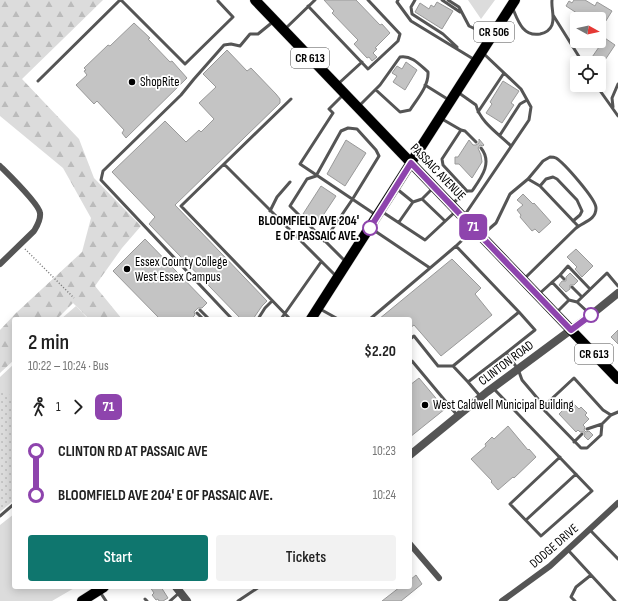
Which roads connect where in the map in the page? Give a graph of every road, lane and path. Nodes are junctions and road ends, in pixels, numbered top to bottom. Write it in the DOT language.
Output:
graph roads {
  1 [pos="120,0"];
  2 [pos="218,0"];
  3 [pos="255,0"];
  4 [pos="315,0"];
  5 [pos="368,0"];
  6 [pos="398,0"];
  7 [pos="415,0"];
  8 [pos="442,0"];
  9 [pos="448,0"];
  10 [pos="552,0"];
  11 [pos="513,3"];
  12 [pos="308,6"];
  13 [pos="462,13"];
  14 [pos="553,15"];
  15 [pos="274,20"];
  16 [pos="284,30"];
  17 [pos="491,37"];
  18 [pos="461,51"];
  19 [pos="479,56"];
  20 [pos="579,56"];
  21 [pos="362,62"];
  22 [pos="504,73"];
  23 [pos="38,81"];
  24 [pos="618,84"];
  25 [pos="336,85"];
  26 [pos="426,85"];
  27 [pos="376,90"];
  28 [pos="457,91"];
  29 [pos="601,92"];
  30 [pos="344,94"];
  31 [pos="291,98"];
  32 [pos="527,100"];
  33 [pos="451,101"];
  34 [pos="358,107"];
  35 [pos="613,109"];
  36 [pos="478,112"];
  37 [pos="618,116"];
  38 [pos="440,117"];
  39 [pos="461,130"];
  40 [pos="500,135"];
  41 [pos="476,142"];
  42 [pos="512,146"];
  43 [pos="481,148"];
  44 [pos="411,163"];
  45 [pos="224,164"];
  46 [pos="0,166"];
  47 [pos="316,176"];
  48 [pos="528,179"];
  49 [pos="290,182"];
  50 [pos="540,186"];
  51 [pos="434,187"];
  52 [pos="395,188"];
  53 [pos="467,191"];
  54 [pos="422,199"];
  55 [pos="352,200"];
  56 [pos="412,202"];
  57 [pos="270,211"];
  58 [pos="457,211"];
  59 [pos="379,213"];
  60 [pos="445,221"];
  61 [pos="399,222"];
  62 [pos="573,222"];
  63 [pos="578,226"];
  64 [pos="370,228"];
  65 [pos="477,232"];
  66 [pos="324,241"];
  67 [pos="20,244"];
  68 [pos="456,246"];
  69 [pos="321,262"];
  70 [pos="0,264"];
  71 [pos="347,264"];
  72 [pos="430,268"];
  73 [pos="560,275"];
  74 [pos="338,278"];
  75 [pos="564,279"];
  76 [pos="523,280"];
  77 [pos="552,282"];
  78 [pos="618,286"];
  79 [pos="572,287"];
  80 [pos="590,289"];
  81 [pos="618,293"];
  82 [pos="538,295"];
  83 [pos="582,297"];
  84 [pos="74,298"];
  85 [pos="569,300"];
  86 [pos="272,301"];
  87 [pos="577,302"];
  88 [pos="318,308"];
  89 [pos="519,312"];
  90 [pos="285,313"];
  91 [pos="555,313"];
  92 [pos="591,315"];
  93 [pos="202,317"];
  94 [pos="206,317"];
  95 [pos="230,317"];
  96 [pos="259,317"];
  97 [pos="282,317"];
  98 [pos="288,317"];
  99 [pos="312,317"];
  100 [pos="334,317"];
  101 [pos="372,317"];
  102 [pos="571,330"];
  103 [pos="412,338"];
  104 [pos="506,353"];
  105 [pos="412,364"];
  106 [pos="453,366"];
  107 [pos="518,369"];
  108 [pos="618,379"];
  109 [pos="468,382"];
  110 [pos="492,388"];
  111 [pos="481,397"];
  112 [pos="544,406"];
  113 [pos="618,412"];
  114 [pos="611,415"];
  115 [pos="457,416"];
  116 [pos="602,424"];
  117 [pos="587,429"];
  118 [pos="582,434"];
  119 [pos="574,442"];
  120 [pos="412,452"];
  121 [pos="560,457"];
  122 [pos="576,474"];
  123 [pos="618,503"];
  124 [pos="12,506"];
  125 [pos="0,516"];
  126 [pos="526,520"];
  127 [pos="590,530"];
  128 [pos="412,547"];
  129 [pos="568,550"];
  130 [pos="618,559"];
  131 [pos="592,576"];
  132 [pos="439,578"];
  133 [pos="256,589"];
  134 [pos="178,590"];
  135 [pos="94,595"];
  136 [pos="106,601"];
  137 [pos="170,601"];
  138 [pos="188,601"];
  139 [pos="238,601"];
  140 [pos="502,601"];
  141 [pos="575,601"];
  142 [pos="615,601"];
  1 -- 2 [label="lane"];
  1 -- 23 [label="lane"];
  3 -- 15 [label="main road, PASSAIC AVENUE / CR 613"];
  4 -- 12 [label="lane"];
  5 -- 21 [label="lane"];
  6 -- 18 [label="lane"];
  7 -- 18 [label="lane"];
  8 -- 13 [label="lane"];
  9 -- 13 [label="lane"];
  10 -- 14 [label="lane"];
  11 -- 14 [label="lane"];
  11 -- 17 [label="main road, CR 506"];
  12 -- 16 [label="lane"];
  12 -- 21 [label="lane"];
  13 -- 17 [label="lane"];
  14 -- 20 [label="lane"];
  15 -- 16 [label="main road, PASSAIC AVENUE / CR 613"];
  15 -- 95 [label="lane"];
  16 -- 25 [label="main road, PASSAIC AVENUE / CR 613"];
  17 -- 19 [label="main road, CR 506"];
  18 -- 19 [label="lane"];
  19 -- 22 [label="lane"];
  19 -- 28 [label="main road, CR 506"];
  21 -- 25 [label="lane"];
  22 -- 32 [label="lane"];
  22 -- 36 [label="lane"];
  24 -- 35 [label="lane"];
  25 -- 30 [label="main road, PASSAIC AVENUE / CR 613"];
  26 -- 27 [label="lane"];
  26 -- 27 [label="lane"];
  26 -- 33 [label="lane"];
  27 -- 34 [label="lane"];
  28 -- 33 [label="main road, CR 506"];
  28 -- 36 [label="lane"];
  29 -- 35 [label="lane"];
  30 -- 34 [label="main road, PASSAIC AVENUE / CR 613"];
  30 -- 47 [label="lane"];
  31 -- 45 [label="lane"];
  32 -- 40 [label="lane"];
  32 -- 42 [label="lane"];
  33 -- 38 [label="main road, CR 506"];
  34 -- 44 [label="main road, PASSAIC AVENUE / CR 613"];
  35 -- 37 [label="lane"];
  36 -- 40 [label="lane"];
  38 -- 39 [label="lane"];
  38 -- 44 [label="main road, CR 506"];
  39 -- 41 [label="lane"];
  39 -- 53 [label="lane"];
  40 -- 42 [label="lane"];
  42 -- 58 [label="lane"];
  43 -- 53 [label="lane"];
  44 -- 51 [label="main road, PASSAIC AVENUE / CR 613"];
  44 -- 52 [label="main road, CR 506"];
  45 -- 57 [label="lane"];
  45 -- 86 [label="lane"];
  46 -- 67 [label="street"];
  47 -- 55 [label="lane"];
  47 -- 55 [label="lane"];
  47 -- 66 [label="lane"];
  48 -- 50 [label="lane"];
  48 -- 63 [label="lane"];
  48 -- 65 [label="lane"];
  49 -- 57 [label="lane"];
  50 -- 62 [label="lane"];
  50 -- 62 [label="lane"];
  51 -- 54 [label="lane"];
  51 -- 58 [label="main road, PASSAIC AVENUE / CR 613"];
  52 -- 56 [label="lane"];
  52 -- 59 [label="main road, CR 506"];
  53 -- 58 [label="lane"];
  54 -- 56 [label="lane"];
  54 -- 60 [label="lane"];
  55 -- 59 [label="lane"];
  55 -- 66 [label="lane"];
  56 -- 61 [label="lane"];
  57 -- 69 [label="lane"];
  58 -- 60 [label="lane"];
  58 -- 65 [label="main road, PASSAIC AVENUE / CR 613"];
  59 -- 61 [label="lane"];
  59 -- 64 [label="main road, CR 506"];
  60 -- 61 [label="lane"];
  62 -- 63 [label="lane"];
  63 -- 76 [label="lane"];
  64 -- 71 [label="main road, CR 506"];
  64 -- 72 [label="lane"];
  65 -- 68 [label="lane"];
  65 -- 76 [label="main road, PASSAIC AVENUE / CR 613"];
  66 -- 71 [label="lane"];
  67 -- 70 [label="street"];
  67 -- 84 [label="path"];
  68 -- 72 [label="lane"];
  68 -- 89 [label="lane"];
  69 -- 74 [label="lane"];
  69 -- 90 [label="lane"];
  71 -- 74 [label="main road, CR 506"];
  72 -- 101 [label="lane"];
  73 -- 75 [label="lane"];
  73 -- 77 [label="lane"];
  73 -- 80 [label="lane"];
  74 -- 88 [label="main road, CR 506"];
  76 -- 82 [label="main road, PASSAIC AVENUE / CR 613"];
  77 -- 82 [label="lane"];
  77 -- 85 [label="lane"];
  78 -- 80 [label="lane"];
  79 -- 83 [label="lane"];
  80 -- 83 [label="lane"];
  81 -- 92 [label="street, CLINTON ROAD"];
  82 -- 91 [label="main road, PASSAIC AVENUE / CR 613"];
  83 -- 87 [label="lane"];
  85 -- 87 [label="lane"];
  85 -- 91 [label="lane"];
  86 -- 90 [label="lane"];
  86 -- 96 [label="lane"];
  87 -- 92 [label="lane"];
  88 -- 99 [label="main road, CR 506"];
  88 -- 100 [label="lane"];
  89 -- 104 [label="lane"];
  89 -- 106 [label="lane"];
  90 -- 97 [label="lane"];
  90 -- 98 [label="lane"];
  91 -- 102 [label="main road, PASSAIC AVENUE / CR 613"];
  92 -- 102 [label="street, CLINTON ROAD"];
  93 -- 94 [label="lane"];
  102 -- 107 [label="street, CLINTON ROAD"];
  102 -- 108 [label="main road, PASSAIC AVENUE / CR 613"];
  103 -- 106 [label="lane"];
  104 -- 107 [label="lane"];
  104 -- 109 [label="lane"];
  105 -- 115 [label="lane"];
  106 -- 109 [label="lane"];
  107 -- 110 [label="street, CLINTON ROAD"];
  107 -- 112 [label="lane"];
  109 -- 111 [label="lane"];
  110 -- 111 [label="street, CLINTON ROAD"];
  110 -- 121 [label="lane"];
  111 -- 115 [label="street, CLINTON ROAD"];
  112 -- 114 [label="lane"];
  112 -- 119 [label="lane"];
  113 -- 114 [label="lane"];
  114 -- 116 [label="lane"];
  115 -- 120 [label="street, CLINTON ROAD"];
  116 -- 117 [label="lane"];
  116 -- 119 [label="lane"];
  118 -- 119 [label="lane"];
  121 -- 122 [label="lane"];
  121 -- 126 [label="lane"];
  122 -- 126 [label="lane"];
  122 -- 126 [label="lane"];
  123 -- 127 [label="street, DODGE DRIVE"];
  124 -- 125 [label="lane"];
  127 -- 129 [label="street, DODGE DRIVE"];
  127 -- 130 [label="lane"];
  128 -- 132 [label="street"];
  129 -- 131 [label="lane"];
  129 -- 140 [label="street, DODGE DRIVE"];
  131 -- 141 [label="lane"];
  131 -- 142 [label="lane"];
  133 -- 139 [label="lane"];
  134 -- 137 [label="lane"];
  134 -- 138 [label="street"];
  135 -- 136 [label="lane"];
}
